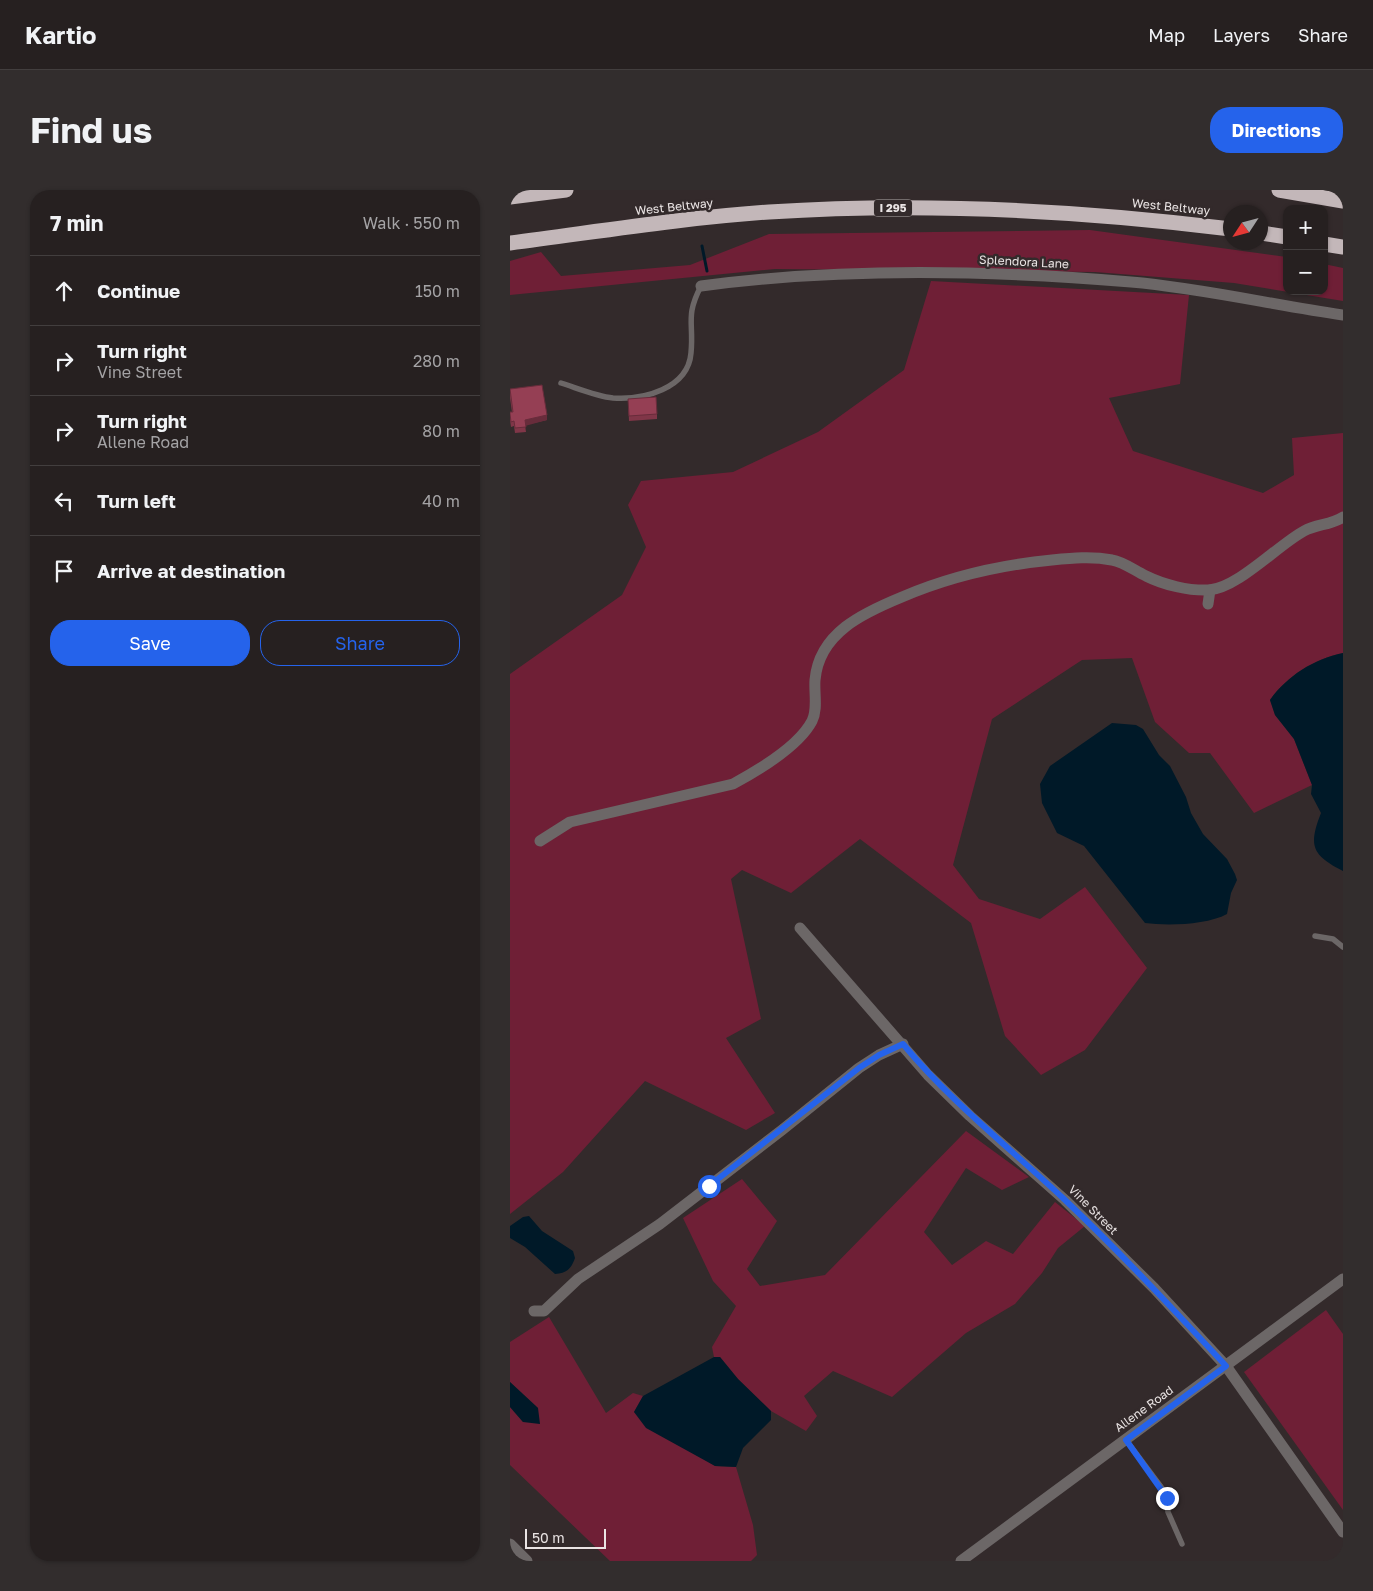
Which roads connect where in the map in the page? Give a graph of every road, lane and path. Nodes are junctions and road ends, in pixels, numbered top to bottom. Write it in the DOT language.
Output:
graph roads {
  1 [pos="1278,190"];
  2 [pos="561,191"];
  3 [pos="510,197"];
  4 [pos="1343,201"];
  5 [pos="1223,228"];
  6 [pos="1268,234"];
  7 [pos="1283,236"];
  8 [pos="510,243"];
  9 [pos="1328,245"];
  10 [pos="1343,247"];
  11 [pos="701,286"];
  12 [pos="1343,315"];
  13 [pos="561,383"];
  14 [pos="1343,517"];
  15 [pos="1210,590"];
  16 [pos="1208,604"];
  17 [pos="540,840"];
  18 [pos="800,928"];
  19 [pos="1315,936"];
  20 [pos="1343,947"];
  21 [pos="903,1044"];
  22 [pos="1343,1279"];
  23 [pos="534,1311"];
  24 [pos="1226,1366"];
  25 [pos="1126,1440"];
  26 [pos="1343,1532"];
  27 [pos="510,1544"];
  28 [pos="1182,1544"];
  29 [pos="964,1560"];
  30 [pos="526,1561"];
  1 -- 4 [label="highway"];
  2 -- 3 [label="highway"];
  5 -- 8 [label="highway, West Beltway / I 295"];
  6 -- 7 [label="highway"];
  9 -- 10 [label="highway"];
  11 -- 12 [label="street, Splendora Lane"];
  11 -- 13 [label="lane"];
  14 -- 15 [label="street"];
  15 -- 16 [label="street"];
  15 -- 17 [label="street"];
  18 -- 21 [label="street, Vine Street"];
  19 -- 20 [label="lane"];
  21 -- 23 [label="street"];
  21 -- 24 [label="street, Vine Street"];
  22 -- 24 [label="street, Allene Road"];
  24 -- 25 [label="street, Allene Road"];
  24 -- 26 [label="street, Vine Street"];
  25 -- 28 [label="lane"];
  25 -- 29 [label="street, Allene Road"];
  27 -- 30 [label="street"];
}
